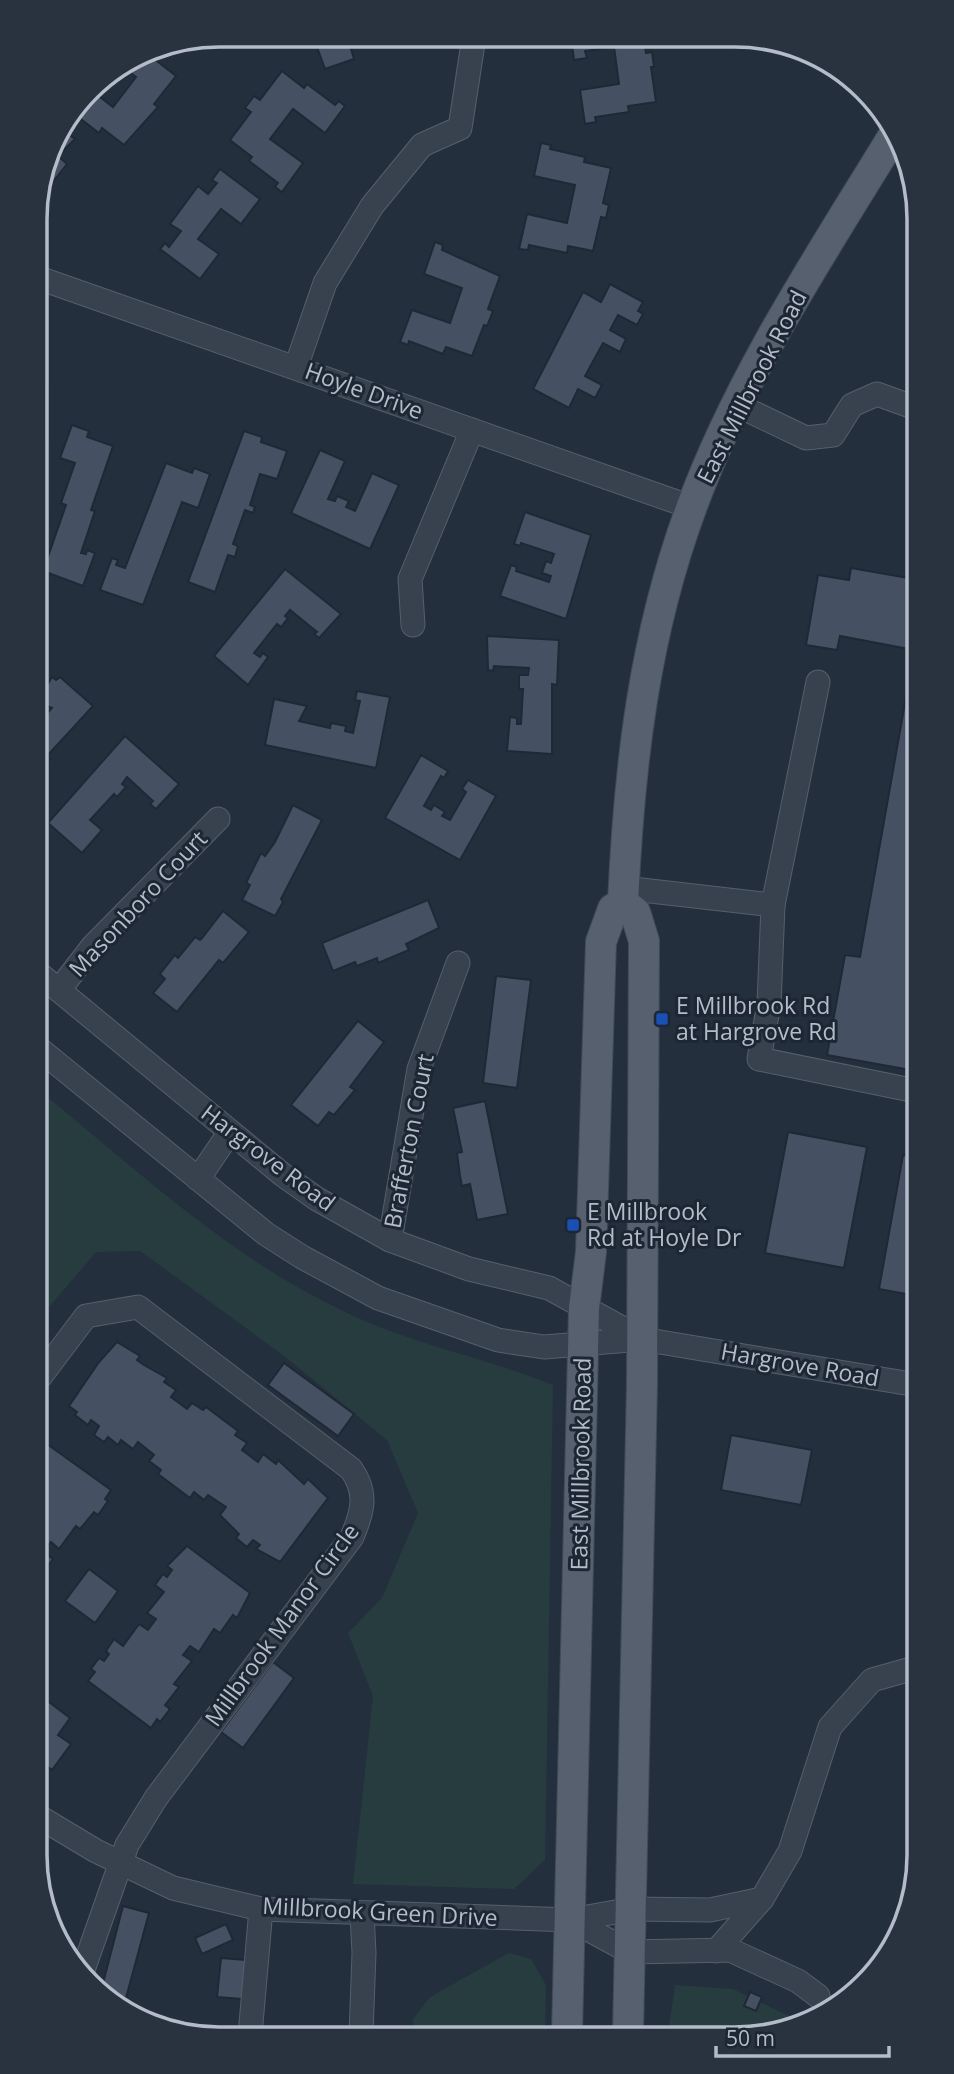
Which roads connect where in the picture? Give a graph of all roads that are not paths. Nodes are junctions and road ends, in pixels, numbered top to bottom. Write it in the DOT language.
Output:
graph roads {
  1 [pos="472,47"];
  2 [pos="889,143"];
  3 [pos="48,281"];
  4 [pos="296,367"];
  5 [pos="737,405"];
  6 [pos="907,405"];
  7 [pos="472,430"];
  8 [pos="691,507"];
  9 [pos="413,625"];
  10 [pos="818,682"];
  11 [pos="218,819"];
  12 [pos="623,895"];
  13 [pos="773,905"];
  14 [pos="458,962"];
  15 [pos="48,981"];
  16 [pos="59,990"];
  17 [pos="47,1056"];
  18 [pos="906,1089"];
  19 [pos="230,1132"];
  20 [pos="198,1179"];
  21 [pos="390,1240"];
  22 [pos="584,1308"];
  23 [pos="642,1339"];
  24 [pos="583,1344"];
  25 [pos="47,1367"];
  26 [pos="906,1383"];
  27 [pos="906,1670"];
  28 [pos="47,1821"];
  29 [pos="120,1863"];
  30 [pos="762,1899"];
  31 [pos="261,1909"];
  32 [pos="632,1909"];
  33 [pos="362,1914"];
  34 [pos="571,1920"];
  35 [pos="716,1951"];
  36 [pos="630,1952"];
  37 [pos="86,1962"];
  38 [pos="817,1996"];
  39 [pos="251,2027"];
  40 [pos="361,2027"];
  41 [pos="567,2027"];
  42 [pos="628,2027"];
  1 -- 4 [label="street"];
  2 -- 5 [label="main road, East Millbrook Road"];
  3 -- 4 [label="street, Hoyle Drive"];
  4 -- 7 [label="street, Hoyle Drive"];
  5 -- 6 [label="street"];
  5 -- 8 [label="main road, East Millbrook Road"];
  7 -- 8 [label="street, Hoyle Drive"];
  7 -- 9 [label="street"];
  8 -- 12 [label="main road, East Millbrook Road"];
  10 -- 13 [label="street"];
  11 -- 16 [label="street, Masonboro Court"];
  12 -- 13 [label="street"];
  12 -- 22 [label="main road, East Millbrook Road"];
  12 -- 23 [label="main road"];
  13 -- 18 [label="street"];
  14 -- 21 [label="street, Brafferton Court"];
  15 -- 16 [label="street, Hargrove Road"];
  16 -- 19 [label="street, Hargrove Road"];
  17 -- 20 [label="street, Hargrove Road"];
  19 -- 20 [label="street"];
  19 -- 21 [label="street, Hargrove Road"];
  20 -- 24 [label="street, Hargrove Road"];
  21 -- 22 [label="street, Hargrove Road"];
  22 -- 23 [label="street, Hargrove Road"];
  22 -- 24 [label="main road, East Millbrook Road"];
  23 -- 24 [label="street, Hargrove Road"];
  23 -- 26 [label="street, Hargrove Road"];
  23 -- 32 [label="main road"];
  24 -- 34 [label="main road, East Millbrook Road"];
  25 -- 29 [label="street, Millbrook Manor Circle"];
  27 -- 30 [label="street"];
  28 -- 29 [label="street, Millbrook Green Drive"];
  29 -- 31 [label="street, Millbrook Green Drive"];
  29 -- 37 [label="street, Millbrook Manor Circle"];
  30 -- 32 [label="street"];
  30 -- 35 [label="street"];
  31 -- 33 [label="street, Millbrook Green Drive"];
  31 -- 39 [label="street"];
  32 -- 34 [label="street"];
  32 -- 36 [label="main road"];
  33 -- 34 [label="street, Millbrook Green Drive"];
  33 -- 40 [label="street"];
  34 -- 36 [label="street"];
  34 -- 41 [label="main road, East Millbrook Road"];
  35 -- 36 [label="street"];
  35 -- 38 [label="street"];
  36 -- 42 [label="main road"];
}
